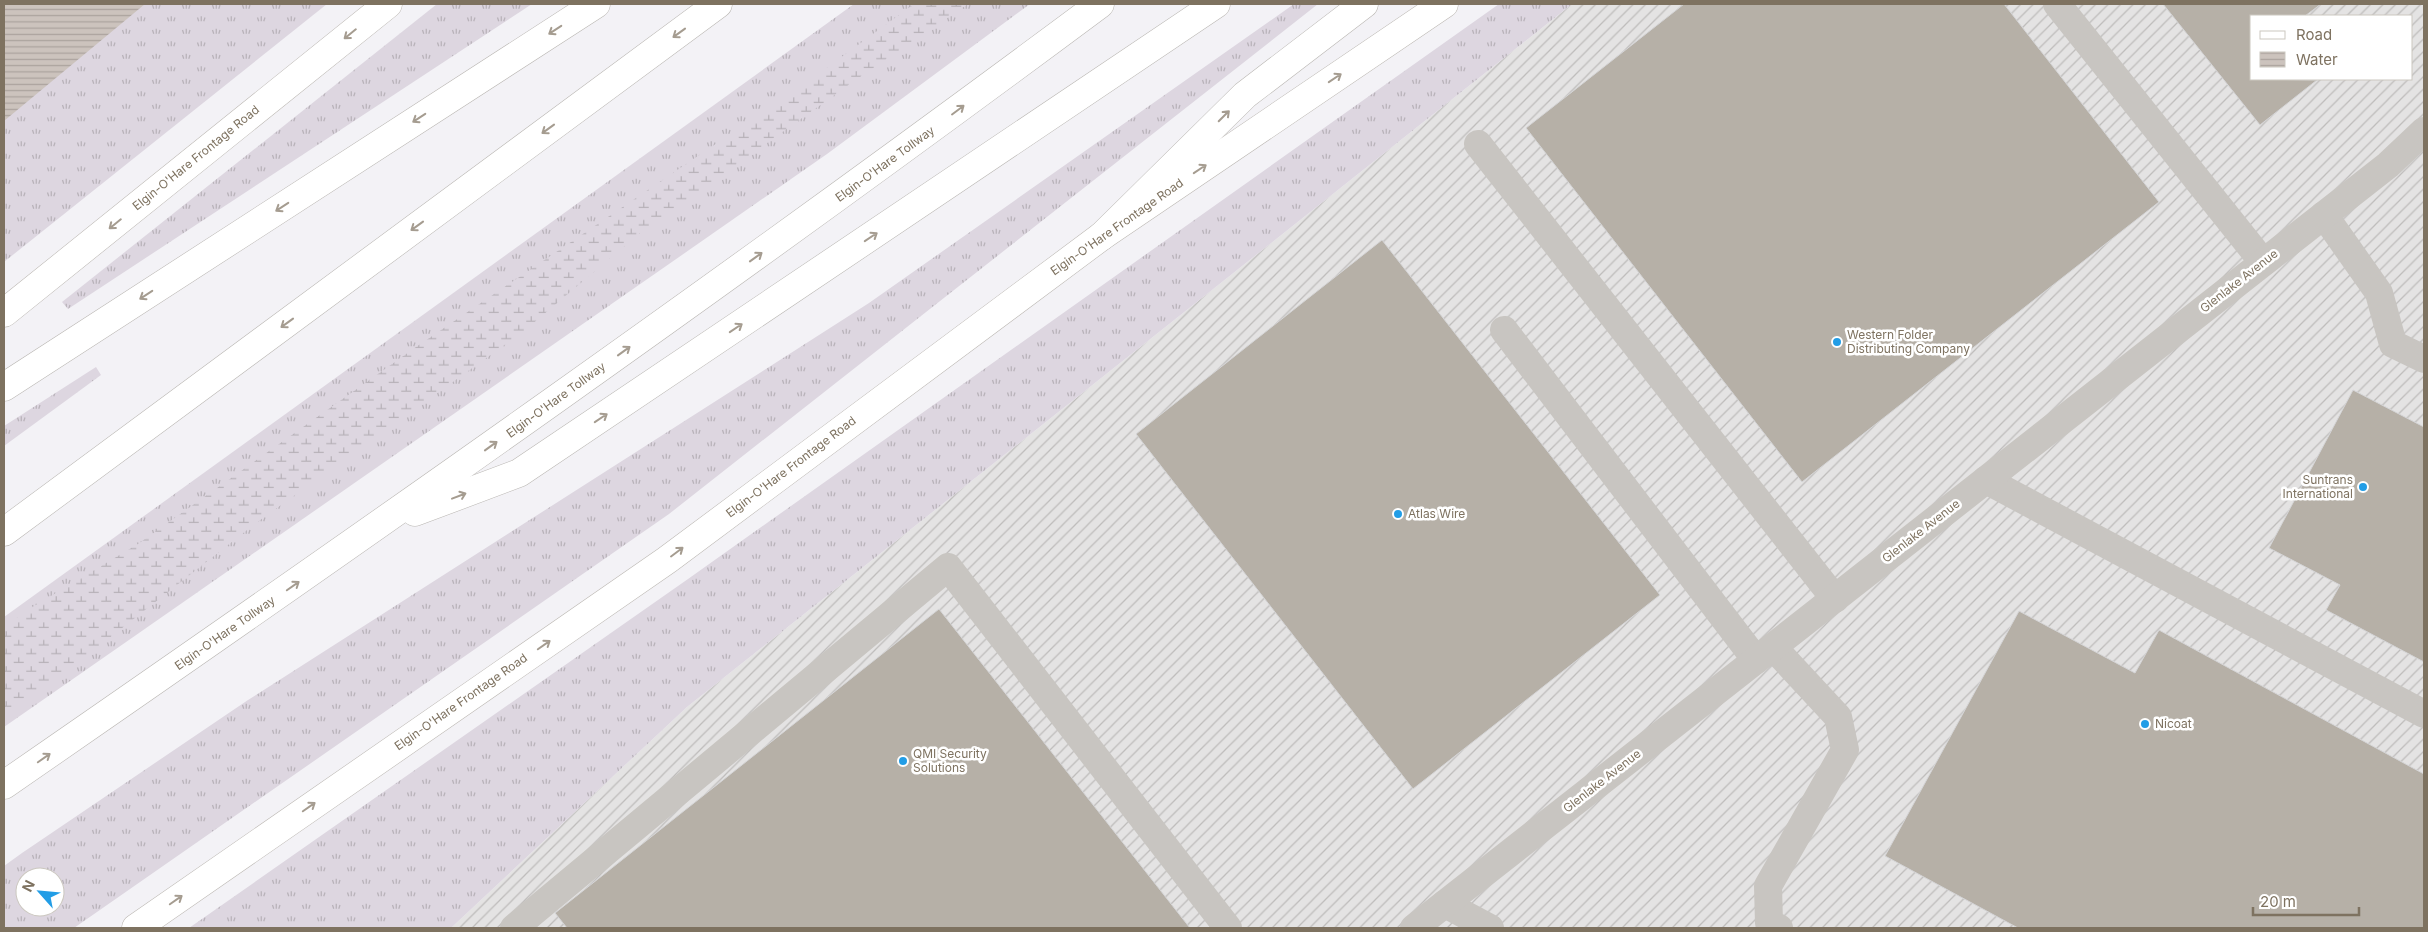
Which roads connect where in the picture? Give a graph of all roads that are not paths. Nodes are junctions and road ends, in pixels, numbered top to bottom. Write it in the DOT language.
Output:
graph roads {
  1 [pos="388,4"];
  2 [pos="596,4"];
  3 [pos="718,4"];
  4 [pos="1100,4"];
  5 [pos="1216,4"];
  6 [pos="1364,4"];
  7 [pos="1444,4"];
  8 [pos="2057,4"];
  9 [pos="2424,131"];
  10 [pos="1478,144"];
  11 [pos="2324,215"];
  12 [pos="1102,236"];
  13 [pos="2263,262"];
  14 [pos="4,313"];
  15 [pos="1504,330"];
  16 [pos="2424,359"];
  17 [pos="4,387"];
  18 [pos="1986,480"];
  19 [pos="381,525"];
  20 [pos="4,532"];
  21 [pos="1835,599"];
  22 [pos="1764,654"];
  23 [pos="2424,714"];
  24 [pos="4,785"];
  25 [pos="1445,904"];
  26 [pos="136,928"];
  27 [pos="514,928"];
  28 [pos="1228,928"];
  29 [pos="1414,928"];
  30 [pos="1490,928"];
  31 [pos="1779,928"];
  1 -- 14 [label="main road, Elgin-O'Hare Frontage Road, one-way"];
  2 -- 17 [label="main road, one-way"];
  3 -- 20 [label="main road, one-way"];
  19 -- 4 [label="main road, Elgin-O'Hare Tollway, one-way"];
  19 -- 5 [label="main road, one-way"];
  12 -- 6 [label="main road, one-way"];
  12 -- 7 [label="main road, Elgin-O'Hare Frontage Road, one-way"];
  8 -- 13 [label="street"];
  9 -- 11 [label="street, Glenlake Avenue"];
  10 -- 21 [label="street"];
  11 -- 13 [label="street, Glenlake Avenue"];
  11 -- 16 [label="street"];
  26 -- 12 [label="main road, Elgin-O'Hare Frontage Road, one-way"];
  13 -- 18 [label="street, Glenlake Avenue"];
  15 -- 22 [label="street"];
  18 -- 21 [label="street, Glenlake Avenue"];
  18 -- 23 [label="street"];
  24 -- 19 [label="main road, Elgin-O'Hare Tollway, one-way"];
  21 -- 22 [label="street, Glenlake Avenue"];
  22 -- 25 [label="street, Glenlake Avenue"];
  22 -- 31 [label="street"];
  25 -- 29 [label="street, Glenlake Avenue"];
  25 -- 30 [label="street"];
  27 -- 28 [label="street"];
}
